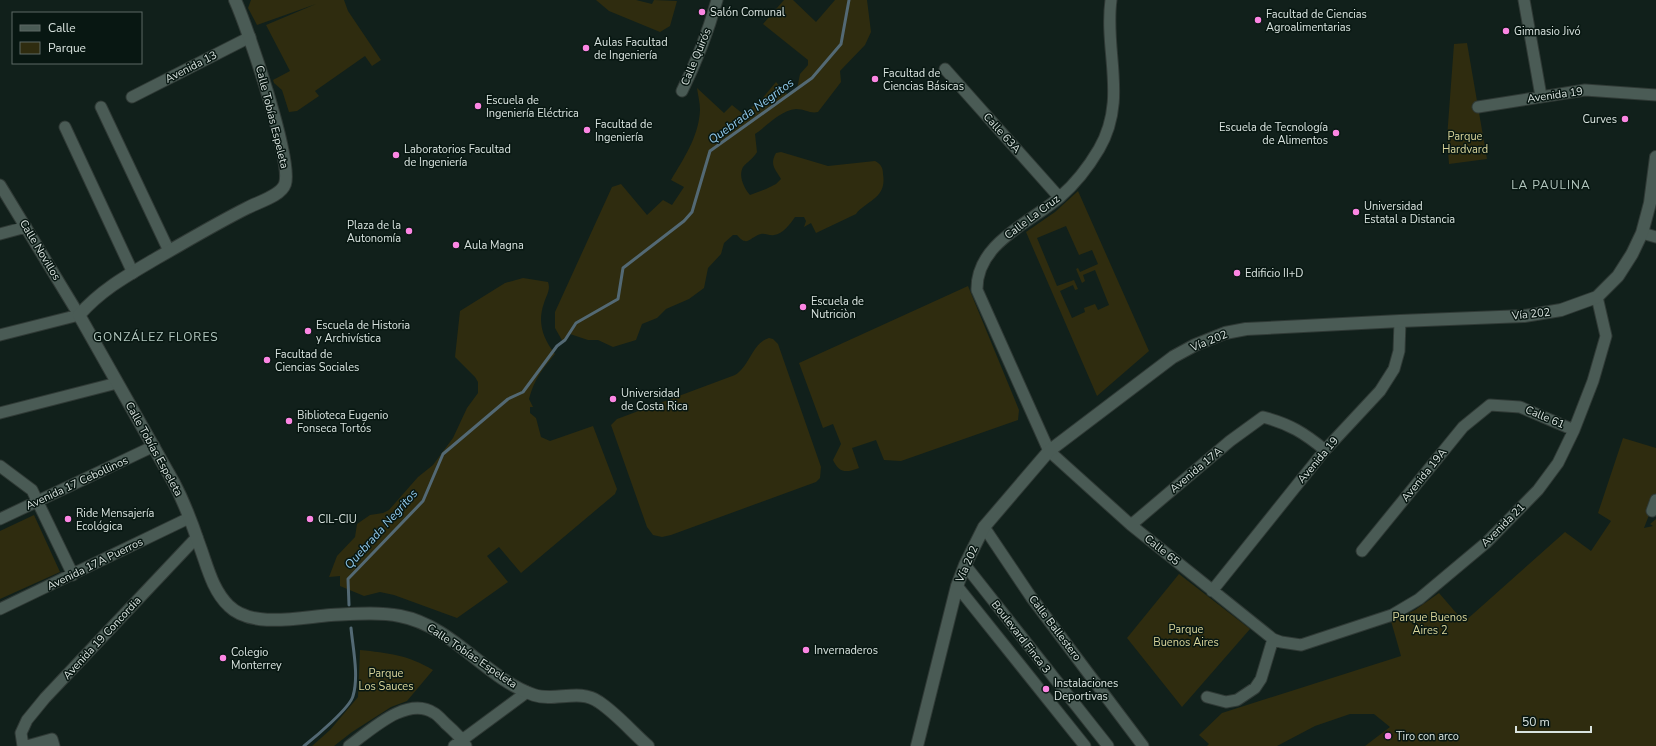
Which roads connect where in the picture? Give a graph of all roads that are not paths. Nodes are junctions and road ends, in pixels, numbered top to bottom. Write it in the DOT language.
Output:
graph roads {
  1 [pos="235,0"];
  2 [pos="717,0"];
  3 [pos="1111,0"];
  4 [pos="1524,0"];
  5 [pos="250,38"];
  6 [pos="945,69"];
  7 [pos="682,91"];
  8 [pos="1656,95"];
  9 [pos="1541,96"];
  10 [pos="132,97"];
  11 [pos="102,107"];
  12 [pos="1478,107"];
  13 [pos="64,127"];
  14 [pos="1656,158"];
  15 [pos="0,185"];
  16 [pos="1059,197"];
  17 [pos="26,227"];
  18 [pos="1642,233"];
  19 [pos="0,234"];
  20 [pos="1656,237"];
  21 [pos="169,251"];
  22 [pos="133,273"];
  23 [pos="1598,297"];
  24 [pos="80,315"];
  25 [pos="1400,321"];
  26 [pos="0,335"];
  27 [pos="117,383"];
  28 [pos="1490,405"];
  29 [pos="0,413"];
  30 [pos="1574,430"];
  31 [pos="154,446"];
  32 [pos="1325,450"];
  33 [pos="1049,451"];
  34 [pos="0,466"];
  35 [pos="1656,500"];
  36 [pos="39,502"];
  37 [pos="1652,511"];
  38 [pos="189,518"];
  39 [pos="0,520"];
  40 [pos="1131,525"];
  41 [pos="984,528"];
  42 [pos="197,537"];
  43 [pos="1362,551"];
  44 [pos="964,565"];
  45 [pos="73,575"];
  46 [pos="957,586"];
  47 [pos="1212,590"];
  48 [pos="0,609"];
  49 [pos="1277,641"];
  50 [pos="527,692"];
  51 [pos="1207,697"];
  52 [pos="461,744"];
  53 [pos="23,746"];
  54 [pos="26,746"];
  55 [pos="54,746"];
  56 [pos="349,746"];
  57 [pos="648,746"];
  58 [pos="917,746"];
  59 [pos="1085,746"];
  60 [pos="1108,746"];
  61 [pos="1143,746"];
  1 -- 5 [label="street, Calle Tobías Espeleta"];
  2 -- 7 [label="street, Calle Quirós"];
  3 -- 16 [label="street, Calle La Cruz"];
  4 -- 9 [label="street"];
  5 -- 10 [label="street, Avenida 13"];
  5 -- 21 [label="street, Calle Tobías Espeleta"];
  6 -- 16 [label="street, Calle 63A"];
  8 -- 9 [label="street, Avenida 19"];
  9 -- 12 [label="street, Avenida 19"];
  11 -- 21 [label="street"];
  13 -- 22 [label="street"];
  14 -- 18 [label="street, Vía 202"];
  15 -- 17 [label="street, Calle Novillos"];
  16 -- 33 [label="street, Calle La Cruz"];
  17 -- 19 [label="street"];
  17 -- 24 [label="street, Calle Novillos"];
  18 -- 20 [label="street"];
  18 -- 23 [label="street, Vía 202"];
  21 -- 22 [label="street, Calle Tobías Espeleta"];
  22 -- 24 [label="street, Calle Tobías Espeleta"];
  23 -- 25 [label="street, Vía 202"];
  23 -- 30 [label="street, Avenida 21"];
  24 -- 26 [label="street"];
  24 -- 27 [label="street, Calle Tobías Espeleta"];
  25 -- 32 [label="street, Avenida 19"];
  25 -- 33 [label="street, Vía 202"];
  27 -- 29 [label="street"];
  27 -- 31 [label="street, Calle Tobías Espeleta"];
  28 -- 30 [label="street, Calle 61"];
  28 -- 43 [label="street, Avenida 19A"];
  30 -- 49 [label="street, Avenida 21"];
  31 -- 36 [label="street, Avenida 17 Cebollinos"];
  31 -- 38 [label="street, Calle Tobías Espeleta"];
  32 -- 40 [label="street, Avenida 17A"];
  32 -- 47 [label="street, Avenida 19"];
  33 -- 40 [label="street, Calle 65"];
  33 -- 41 [label="street, Vía 202"];
  34 -- 36 [label="street"];
  35 -- 37 [label="street"];
  36 -- 39 [label="street, Avenida 17 Cebollinos"];
  36 -- 45 [label="street"];
  38 -- 42 [label="street, Calle Tobías Espeleta"];
  38 -- 45 [label="street, Avenida 17A Puerros"];
  40 -- 47 [label="street, Calle 65"];
  41 -- 44 [label="street, Vía 202"];
  41 -- 61 [label="street, Calle Ballestero"];
  42 -- 50 [label="street, Calle Tobías Espeleta"];
  42 -- 53 [label="street, Avenida 19 Concordia"];
  44 -- 46 [label="street, Vía 202"];
  44 -- 60 [label="street, Boulevard Finca 3"];
  45 -- 48 [label="street, Avenida 17A Puerros"];
  46 -- 58 [label="street, Vía 202"];
  46 -- 59 [label="street, Boulevard Finca 3"];
  47 -- 49 [label="street, Calle 65"];
  49 -- 51 [label="street"];
  50 -- 52 [label="street"];
  50 -- 57 [label="street, Calle Tobías Espeleta"];
  52 -- 56 [label="street"];
  54 -- 55 [label="street"];
}
